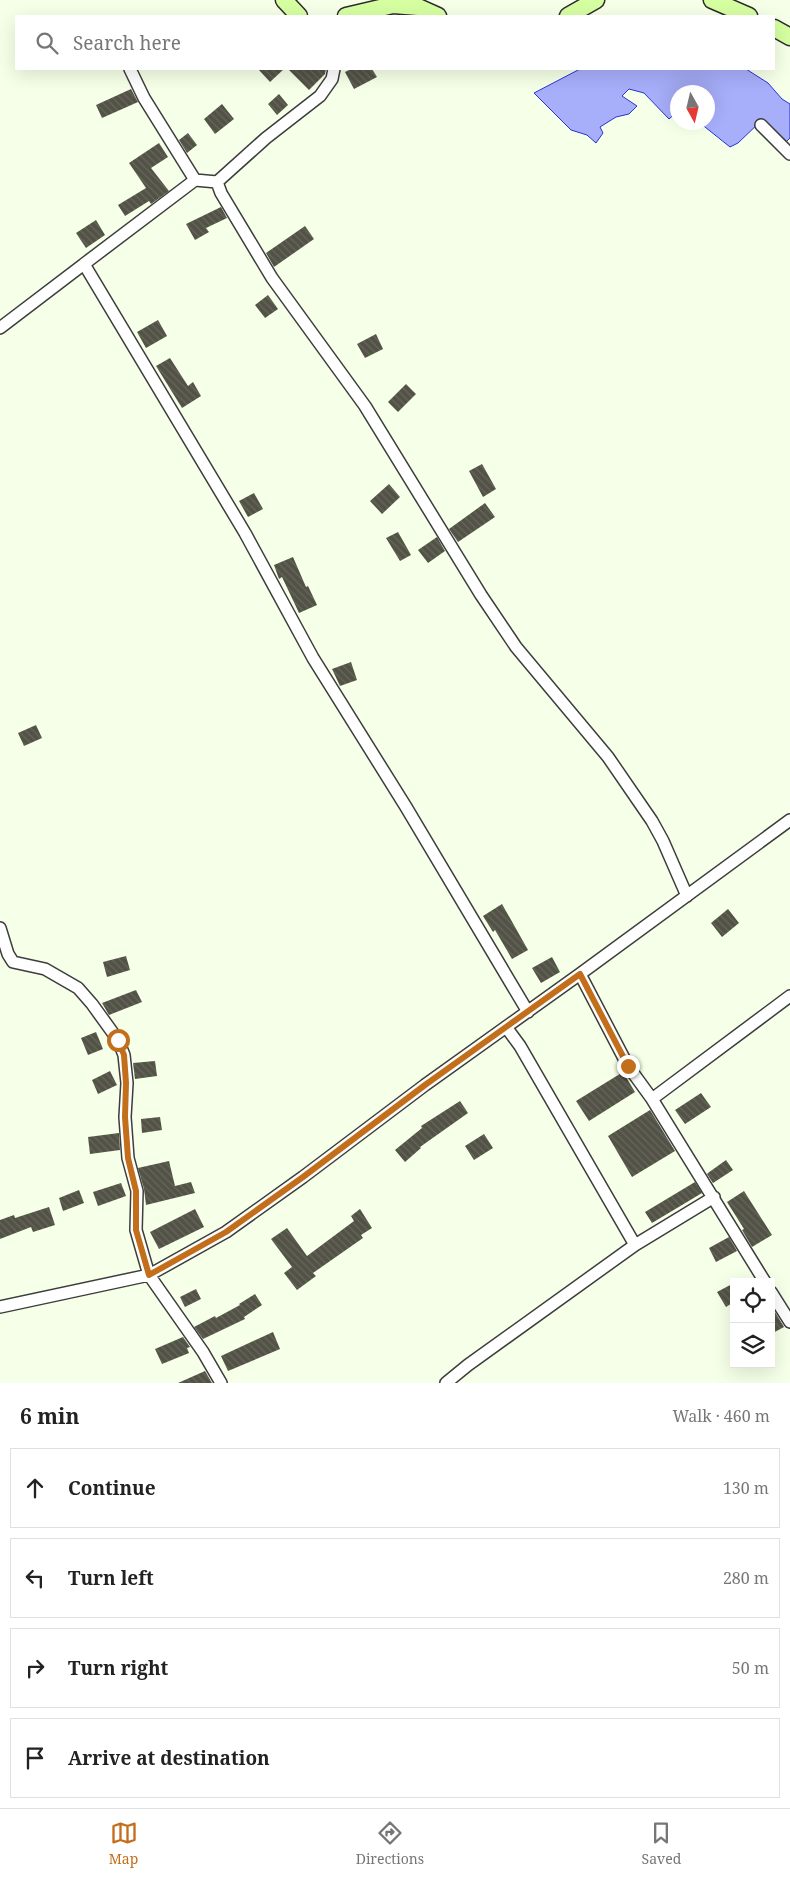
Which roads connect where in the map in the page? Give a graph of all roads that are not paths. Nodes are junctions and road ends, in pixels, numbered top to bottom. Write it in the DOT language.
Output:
graph roads {
  1 [pos="284,0"];
  2 [pos="596,0"];
  3 [pos="712,0"];
  4 [pos="298,15"];
  5 [pos="354,15"];
  6 [pos="436,15"];
  7 [pos="570,15"];
  8 [pos="747,15"];
  9 [pos="775,29"];
  10 [pos="790,37"];
  11 [pos="130,70"];
  12 [pos="334,70"];
  13 [pos="761,125"];
  14 [pos="790,154"];
  15 [pos="195,180"];
  16 [pos="217,182"];
  17 [pos="84,264"];
  18 [pos="0,328"];
  19 [pos="790,820"];
  20 [pos="687,896"];
  21 [pos="0,928"];
  22 [pos="580,974"];
  23 [pos="790,996"];
  24 [pos="528,1012"];
  25 [pos="506,1027"];
  26 [pos="652,1099"];
  27 [pos="714,1197"];
  28 [pos="635,1245"];
  29 [pos="149,1275"];
  30 [pos="763,1278"];
  31 [pos="775,1298"];
  32 [pos="0,1307"];
  33 [pos="790,1322"];
  34 [pos="221,1383"];
  35 [pos="446,1383"];
  1 -- 4 [label="street"];
  2 -- 7 [label="street"];
  3 -- 8 [label="street"];
  5 -- 6 [label="street"];
  9 -- 10 [label="street"];
  11 -- 15 [label="street"];
  12 -- 16 [label="street"];
  13 -- 14 [label="street"];
  15 -- 16 [label="street"];
  15 -- 17 [label="street"];
  16 -- 20 [label="street"];
  17 -- 18 [label="street"];
  17 -- 24 [label="street"];
  19 -- 20 [label="street"];
  20 -- 22 [label="street"];
  21 -- 29 [label="street"];
  22 -- 24 [label="street"];
  22 -- 26 [label="street"];
  23 -- 26 [label="street"];
  24 -- 25 [label="street"];
  25 -- 28 [label="street"];
  25 -- 29 [label="street"];
  26 -- 27 [label="street"];
  27 -- 28 [label="street"];
  27 -- 30 [label="street"];
  28 -- 35 [label="street"];
  29 -- 32 [label="street"];
  29 -- 34 [label="street"];
  31 -- 33 [label="street"];
}
